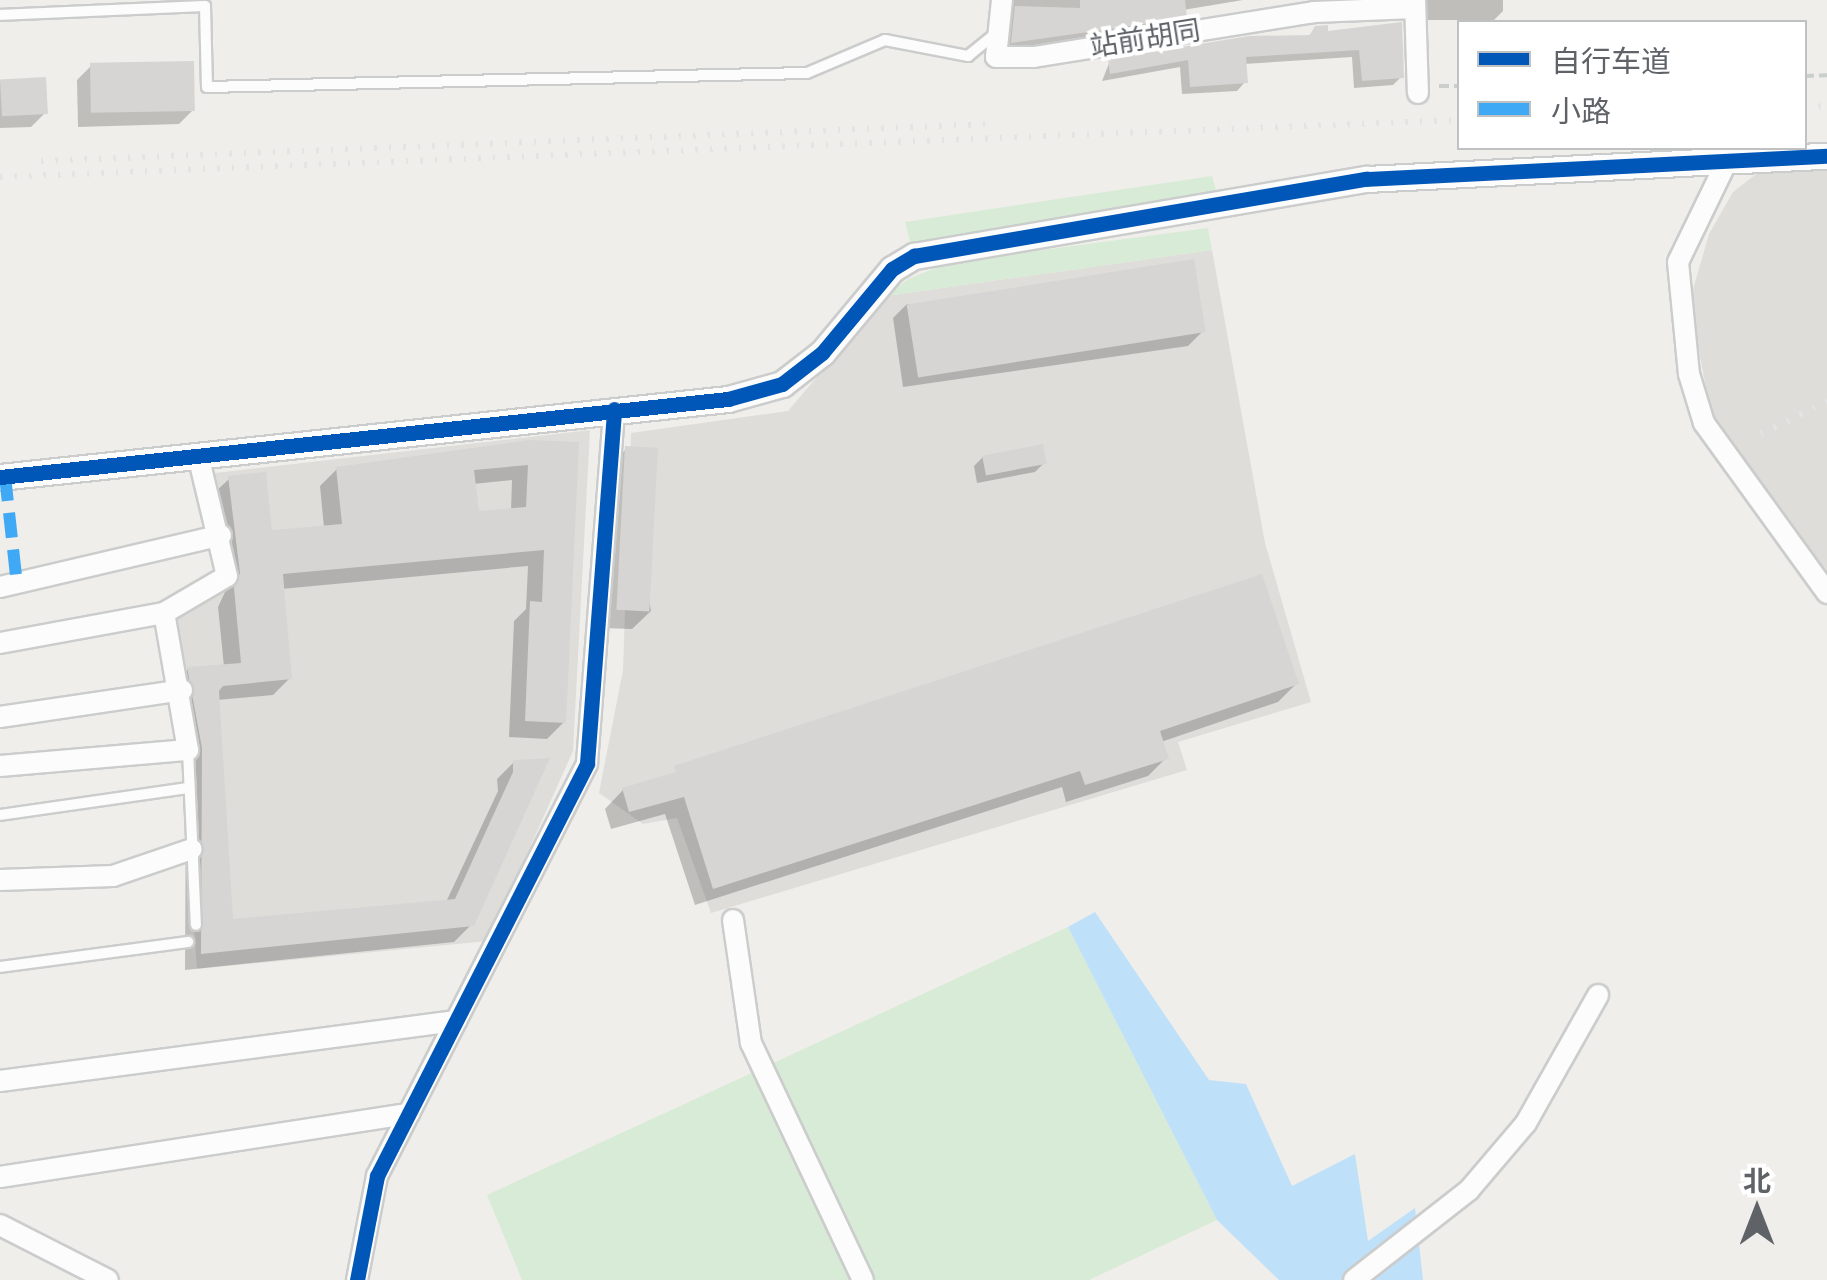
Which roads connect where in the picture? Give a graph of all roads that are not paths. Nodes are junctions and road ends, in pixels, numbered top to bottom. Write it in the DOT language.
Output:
graph roads {
  1 [pos="1002,0"];
  2 [pos="1415,4"];
  3 [pos="0,15"];
  4 [pos="996,33"];
  5 [pos="1418,93"];
  6 [pos="1827,156"];
  7 [pos="1728,160"];
  8 [pos="614,409"];
  9 [pos="198,455"];
  10 [pos="0,477"];
  11 [pos="221,535"];
  12 [pos="0,588"];
  13 [pos="1827,593"];
  14 [pos="164,613"];
  15 [pos="0,643"];
  16 [pos="182,690"];
  17 [pos="0,717"];
  18 [pos="188,750"];
  19 [pos="0,766"];
  20 [pos="188,788"];
  21 [pos="0,814"];
  22 [pos="192,849"];
  23 [pos="0,880"];
  24 [pos="733,920"];
  25 [pos="196,925"];
  26 [pos="188,942"];
  27 [pos="0,968"];
  28 [pos="1598,995"];
  29 [pos="456,1021"];
  30 [pos="0,1081"];
  31 [pos="409,1114"];
  32 [pos="0,1177"];
  33 [pos="0,1225"];
  34 [pos="108,1280"];
  35 [pos="357,1280"];
  36 [pos="863,1280"];
  37 [pos="1354,1280"];
  1 -- 4 [label="street"];
  2 -- 4 [label="street, 站前胡同"];
  2 -- 5 [label="street"];
  3 -- 4 [label="lane"];
  6 -- 7 [label="street"];
  7 -- 8 [label="street"];
  7 -- 13 [label="street"];
  8 -- 9 [label="street"];
  8 -- 29 [label="street"];
  9 -- 10 [label="street"];
  9 -- 11 [label="street"];
  11 -- 12 [label="street"];
  11 -- 14 [label="street"];
  14 -- 15 [label="street"];
  14 -- 16 [label="street"];
  16 -- 17 [label="street"];
  16 -- 18 [label="street"];
  18 -- 19 [label="street"];
  18 -- 20 [label="lane"];
  20 -- 21 [label="lane"];
  20 -- 22 [label="lane"];
  22 -- 23 [label="street"];
  22 -- 25 [label="lane"];
  24 -- 36 [label="street"];
  26 -- 27 [label="lane"];
  28 -- 37 [label="street"];
  29 -- 30 [label="street"];
  29 -- 31 [label="street"];
  31 -- 32 [label="street"];
  31 -- 35 [label="street"];
  33 -- 34 [label="street"];
}
